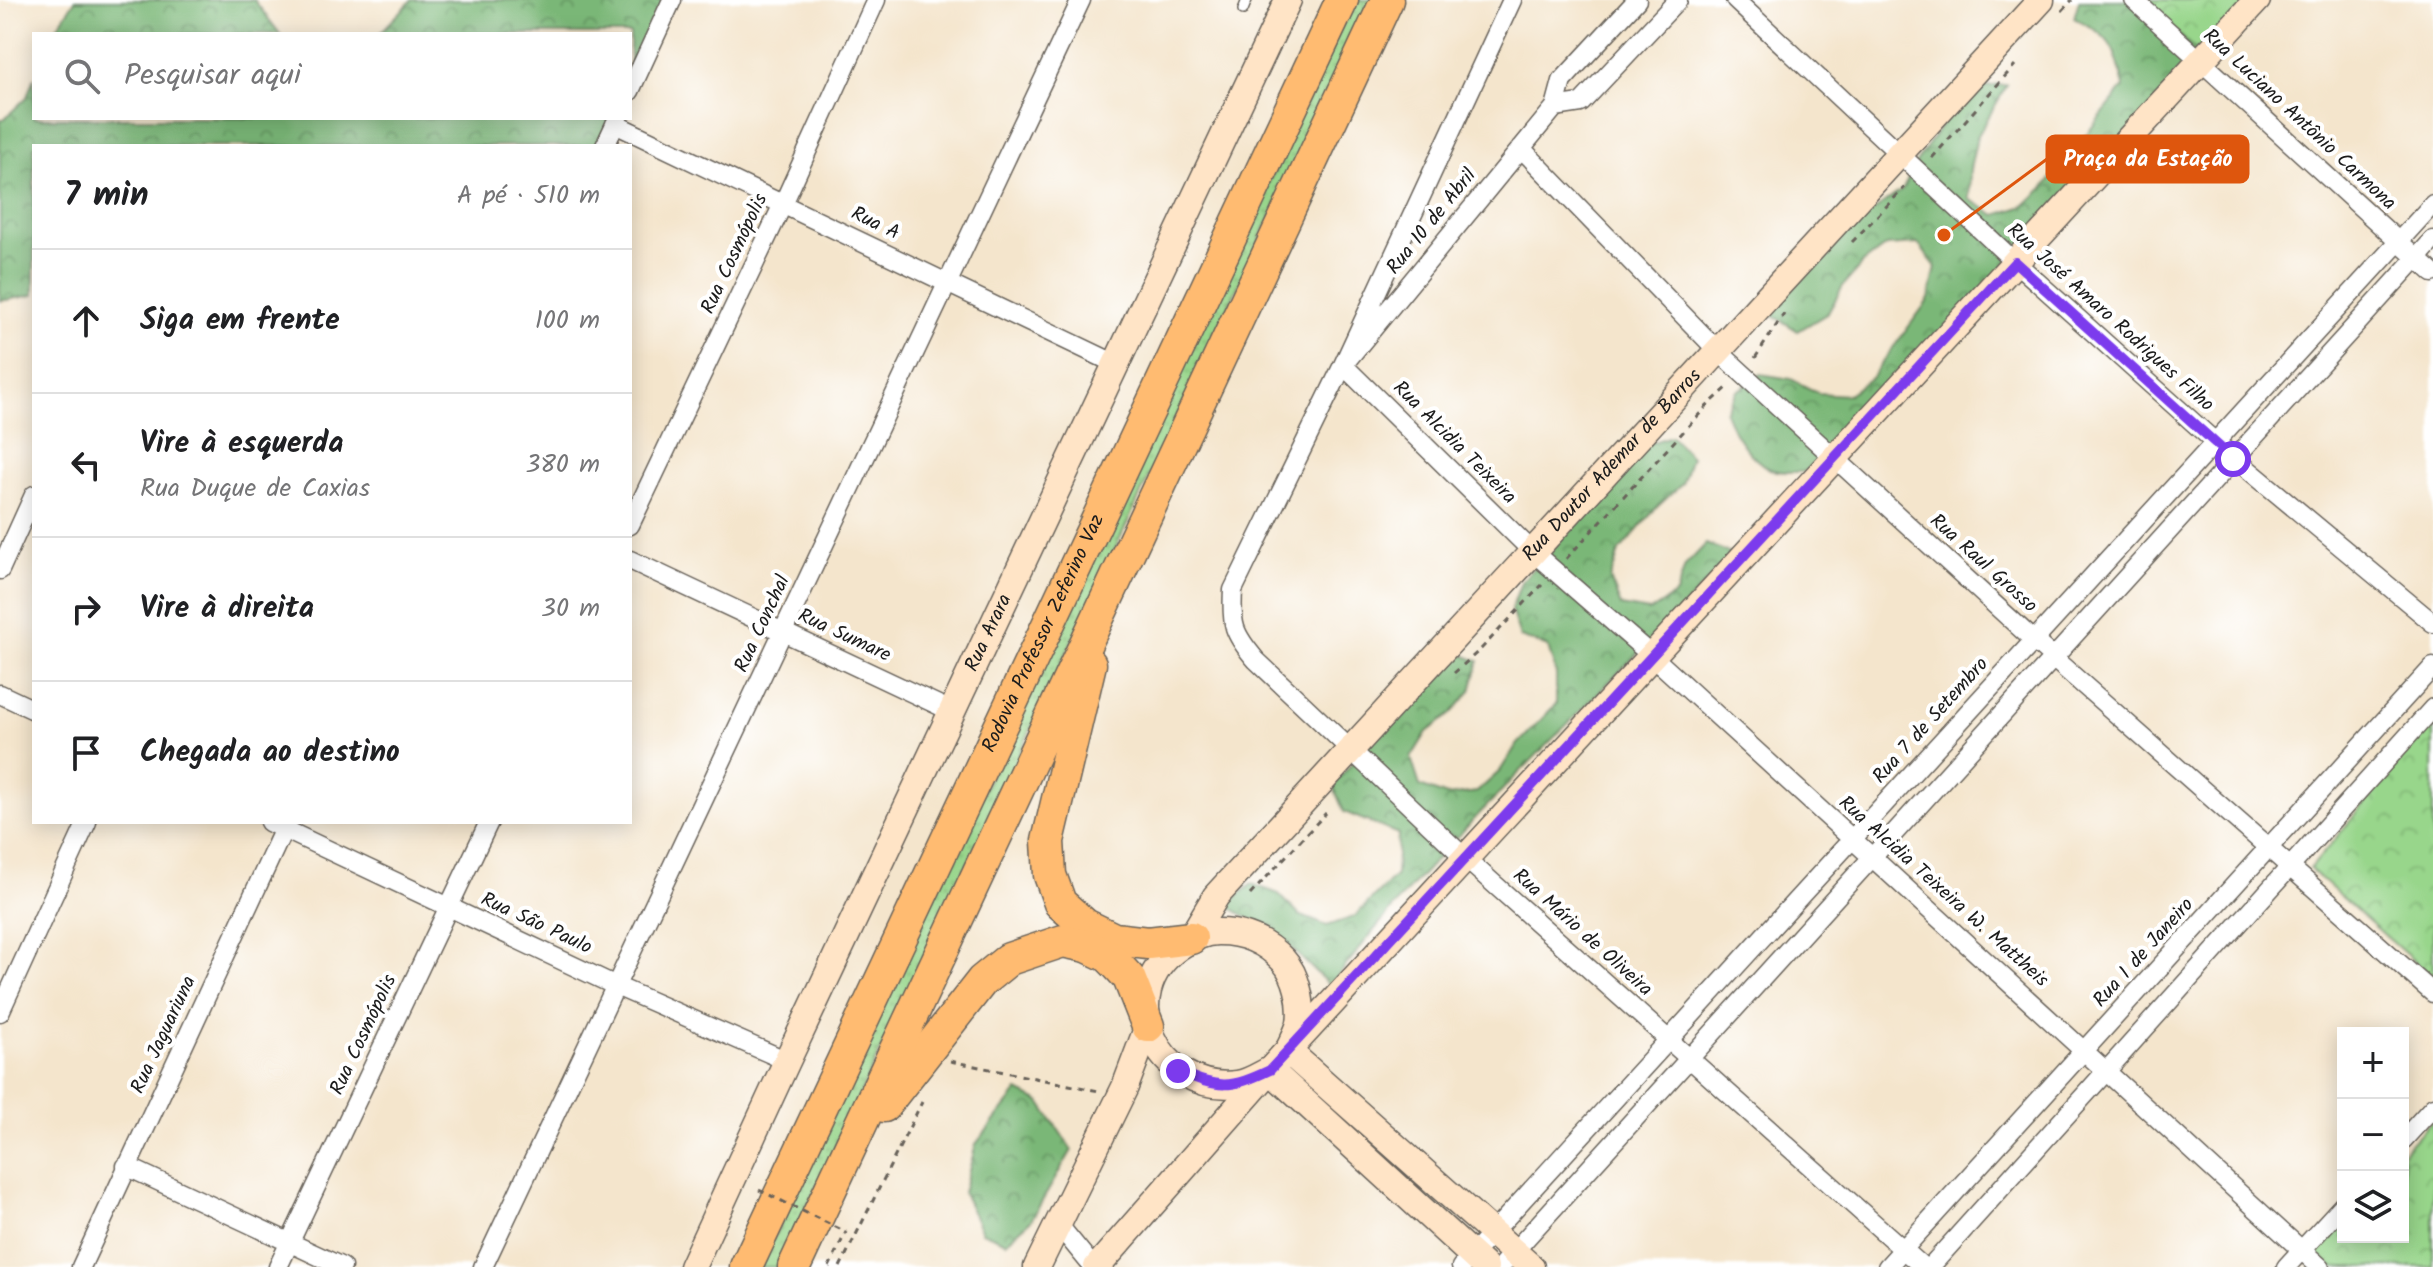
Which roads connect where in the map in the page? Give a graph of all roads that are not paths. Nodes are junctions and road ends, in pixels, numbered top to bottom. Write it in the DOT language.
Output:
graph roads {
  1 [pos="672,0"];
  2 [pos="876,0"];
  3 [pos="1081,0"];
  4 [pos="1288,0"];
  5 [pos="1342,0"];
  6 [pos="1387,0"];
  7 [pos="1512,0"];
  8 [pos="1637,0"];
  9 [pos="1678,0"];
  10 [pos="1735,0"];
  11 [pos="2134,0"];
  12 [pos="2257,0"];
  13 [pos="2052,6"];
  14 [pos="2201,60"];
  15 [pos="632,87"];
  16 [pos="1555,107"];
  17 [pos="616,121"];
  18 [pos="606,144"];
  19 [pos="1521,148"];
  20 [pos="1900,154"];
  21 [pos="783,204"];
  22 [pos="2433,204"];
  23 [pos="2433,240"];
  24 [pos="2399,242"];
  25 [pos="2417,258"];
  26 [pos="2015,262"];
  27 [pos="2433,273"];
  28 [pos="949,284"];
  29 [pos="1718,351"];
  30 [pos="1116,364"];
  31 [pos="1343,365"];
  32 [pos="2215,442"];
  33 [pos="1834,458"];
  34 [pos="2233,459"];
  35 [pos="32,499"];
  36 [pos="632,521"];
  37 [pos="1533,552"];
  38 [pos="632,561"];
  39 [pos="0,570"];
  40 [pos="1110,587"];
  41 [pos="2433,623"];
  42 [pos="784,632"];
  43 [pos="2034,641"];
  44 [pos="1652,656"];
  45 [pos="2053,658"];
  46 [pos="2433,667"];
  47 [pos="0,694"];
  48 [pos="2433,708"];
  49 [pos="32,709"];
  50 [pos="953,712"];
  51 [pos="1350,751"];
  52 [pos="86,824"];
  53 [pos="280,824"];
  54 [pos="488,824"];
  55 [pos="1852,839"];
  56 [pos="2269,849"];
  57 [pos="1872,857"];
  58 [pos="1465,858"];
  59 [pos="2291,868"];
  60 [pos="449,907"];
  61 [pos="1191,938"];
  62 [pos="616,986"];
  63 [pos="2433,993"];
  64 [pos="0,1012"];
  65 [pos="1148,1026"];
  66 [pos="1669,1040"];
  67 [pos="2084,1051"];
  68 [pos="1689,1058"];
  69 [pos="1279,1060"];
  70 [pos="787,1061"];
  71 [pos="2106,1072"];
  72 [pos="2433,1107"];
  73 [pos="2409,1133"];
  74 [pos="850,1149"];
  75 [pos="126,1166"];
  76 [pos="2337,1211"];
  77 [pos="1057,1223"];
  78 [pos="1492,1233"];
  79 [pos="289,1242"];
  80 [pos="1904,1249"];
  81 [pos="2301,1250"];
  82 [pos="1515,1262"];
  83 [pos="1473,1263"];
  84 [pos="81,1267"];
  85 [pos="278,1267"];
  86 [pos="342,1267"];
  87 [pos="483,1267"];
  88 [pos="692,1267"];
  89 [pos="746,1267"];
  90 [pos="794,1267"];
  91 [pos="1037,1267"];
  92 [pos="1095,1267"];
  93 [pos="1887,1267"];
  94 [pos="1923,1267"];
  95 [pos="1930,1267"];
  96 [pos="2286,1267"];
  97 [pos="2320,1267"];
  1 -- 15 [label="street"];
  2 -- 21 [label="street, Rua Cosmópolis"];
  3 -- 28 [label="street, Rua Conchal"];
  4 -- 30 [label="street, Rua Arara"];
  5 -- 89 [label="highway, Rodovia Professor Zeferino Vaz"];
  6 -- 40 [label="highway, Rodovia Professor Zeferino Vaz"];
  7 -- 31 [label="street"];
  8 -- 16 [label="street, Rua 10 de Abril"];
  9 -- 16 [label="street, Rua 10 de Abril"];
  10 -- 20 [label="street, Rua José Amaro Rodrigues Filho"];
  11 -- 14 [label="street, Rua Luciano Antônio Carmona"];
  12 -- 14 [label="street"];
  13 -- 20 [label="street, Rua Doutor Ademar de Barros"];
  14 -- 24 [label="street, Rua Luciano Antônio Carmona"];
  14 -- 26 [label="street"];
  16 -- 19 [label="street, Rua 10 de Abril"];
  17 -- 18 [label="street"];
  17 -- 21 [label="street, Rua A"];
  19 -- 29 [label="street, Rua Raul Grosso"];
  19 -- 31 [label="street, Rua 10 de Abril"];
  20 -- 26 [label="street, Rua José Amaro Rodrigues Filho"];
  20 -- 29 [label="street, Rua Doutor Ademar de Barros"];
  21 -- 28 [label="street, Rua A"];
  21 -- 36 [label="street, Rua Cosmópolis"];
  22 -- 24 [label="street, Rua 7 de Setembro"];
  23 -- 25 [label="street"];
  24 -- 25 [label="street, Rua Luciano Antônio Carmona"];
  24 -- 32 [label="street, Rua 7 de Setembro"];
  25 -- 27 [label="street, Rua Luciano Antônio Carmona"];
  25 -- 34 [label="street"];
  26 -- 32 [label="street, Rua José Amaro Rodrigues Filho"];
  26 -- 33 [label="street"];
  28 -- 30 [label="street, Rua A"];
  28 -- 42 [label="street, Rua Conchal"];
  29 -- 33 [label="street, Rua Raul Grosso"];
  29 -- 37 [label="street, Rua Doutor Ademar de Barros"];
  30 -- 50 [label="street, Rua Arara"];
  31 -- 37 [label="street, Rua Alcidia Teixeira"];
  31 -- 51 [label="street, Rua Mário de Oliveira"];
  32 -- 34 [label="street, Rua José Amaro Rodrigues Filho"];
  32 -- 43 [label="street, Rua 7 de Setembro"];
  33 -- 43 [label="street, Rua Raul Grosso"];
  33 -- 44 [label="street"];
  34 -- 41 [label="street, Rua José Amaro Rodrigues Filho"];
  34 -- 45 [label="street"];
  35 -- 39 [label="street"];
  37 -- 44 [label="street, Rua Alcidia Teixeira W. Mattheis"];
  37 -- 51 [label="street, Rua Doutor Ademar de Barros"];
  38 -- 42 [label="street, Rua Sumare"];
  40 -- 61 [label="highway"];
  40 -- 74 [label="highway, Rodovia Professor Zeferino Vaz"];
  42 -- 50 [label="street, Rua Sumare"];
  42 -- 62 [label="street, Rua Conchal"];
  43 -- 45 [label="street, Rua Raul Grosso"];
  43 -- 55 [label="street, Rua 7 de Setembro"];
  44 -- 55 [label="street, Rua Alcidia Teixeira W. Mattheis"];
  44 -- 58 [label="street"];
  45 -- 56 [label="street, Rua Raul Grosso"];
  45 -- 57 [label="street"];
  46 -- 56 [label="street, Rua 1 de Janeiro"];
  47 -- 49 [label="street"];
  48 -- 59 [label="street"];
  50 -- 70 [label="street, Rua Arara"];
  51 -- 58 [label="street, Rua Mário de Oliveira"];
  51 -- 61 [label="street, Rua Doutor Ademar de Barros"];
  52 -- 64 [label="street"];
  53 -- 60 [label="street, Rua São Paulo"];
  53 -- 75 [label="street, Rua Jaguariuna"];
  54 -- 60 [label="street, Rua Cosmópolis"];
  55 -- 57 [label="street, Rua Alcidia Teixeira W. Mattheis"];
  55 -- 66 [label="street, Rua 7 de Setembro"];
  56 -- 59 [label="street, Rua Raul Grosso"];
  56 -- 67 [label="street, Rua 1 de Janeiro"];
  57 -- 67 [label="street, Rua Alcidia Teixeira W. Mattheis"];
  57 -- 68 [label="street"];
  58 -- 66 [label="street, Rua Mário de Oliveira"];
  58 -- 69 [label="street"];
  59 -- 63 [label="street, Rua Raul Grosso"];
  59 -- 71 [label="street"];
  60 -- 62 [label="street, Rua São Paulo"];
  60 -- 79 [label="street, Rua Cosmópolis"];
  61 -- 65 [label="street"];
  61 -- 69 [label="street"];
  62 -- 70 [label="street, Rua São Paulo"];
  62 -- 87 [label="street, Rua Conchal"];
  65 -- 69 [label="street"];
  65 -- 74 [label="highway"];
  65 -- 77 [label="street"];
  66 -- 68 [label="street, Rua Mário de Oliveira"];
  66 -- 78 [label="street, Rua 7 de Setembro"];
  67 -- 71 [label="street, Rua Alcidia Teixeira W. Mattheis"];
  67 -- 80 [label="street, Rua 1 de Janeiro"];
  68 -- 80 [label="street, Rua Mário de Oliveira"];
  68 -- 82 [label="street"];
  69 -- 78 [label="street"];
  69 -- 83 [label="street"];
  69 -- 92 [label="street"];
  70 -- 88 [label="street, Rua Arara"];
  71 -- 81 [label="street, Rua Alcidia Teixeira W. Mattheis"];
  71 -- 95 [label="street"];
  72 -- 73 [label="street"];
  74 -- 90 [label="highway, Rodovia Professor Zeferino Vaz"];
  75 -- 79 [label="street"];
  75 -- 84 [label="street, Rua Jaguariuna"];
  76 -- 81 [label="street"];
  77 -- 91 [label="street"];
  77 -- 92 [label="street"];
  78 -- 82 [label="street"];
  78 -- 83 [label="street, Rua 7 de Setembro"];
  79 -- 85 [label="street, Rua Cosmópolis"];
  79 -- 86 [label="street"];
  80 -- 93 [label="street, Rua 1 de Janeiro"];
  80 -- 94 [label="street, Rua Mário de Oliveira"];
  81 -- 96 [label="street"];
  81 -- 97 [label="street, Rua Alcidia Teixeira W. Mattheis"];
}
